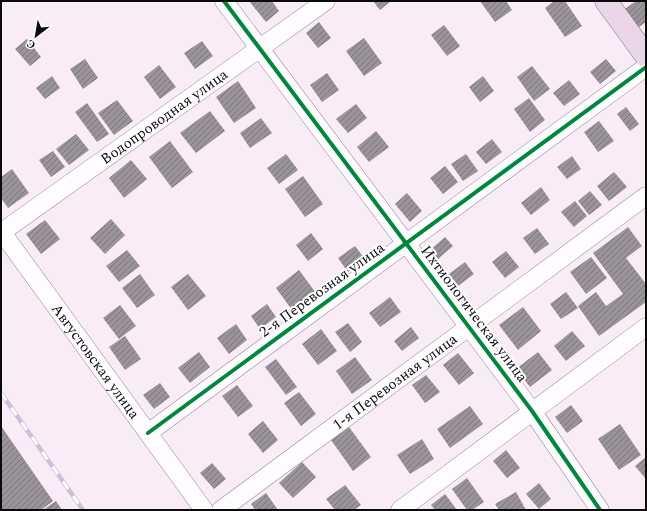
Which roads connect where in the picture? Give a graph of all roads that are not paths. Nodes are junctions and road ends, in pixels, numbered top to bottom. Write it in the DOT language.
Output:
graph roads {
  1 [pos="224,1"];
  2 [pos="326,1"];
  3 [pos="606,1"];
  4 [pos="260,50"];
  5 [pos="646,56"];
  6 [pos="646,67"];
  7 [pos="646,196"];
  8 [pos="1,232"];
  9 [pos="406,244"];
  10 [pos="469,327"];
  11 [pos="646,327"];
  12 [pos="532,411"];
  13 [pos="148,433"];
  14 [pos="199,508"];
  15 [pos="221,510"];
  16 [pos="400,510"];
  17 [pos="600,510"];
  1 -- 4 [label="street, Ихтиологическая улица"];
  2 -- 4 [label="street, Водопроводная улица"];
  3 -- 5 [label="main road"];
  4 -- 8 [label="street, Водопроводная улица"];
  4 -- 9 [label="street, Ихтиологическая улица"];
  6 -- 9 [label="street, 2-я Перевозная улица"];
  7 -- 10 [label="street, 1-я Перевозная улица"];
  8 -- 13 [label="street, Августовская улица"];
  9 -- 10 [label="street, Ихтиологическая улица"];
  9 -- 13 [label="street, 2-я Перевозная улица"];
  10 -- 12 [label="street, Ихтиологическая улица"];
  10 -- 15 [label="street, 1-я Перевозная улица"];
  11 -- 12 [label="street"];
  12 -- 16 [label="street"];
  12 -- 17 [label="street, Ихтиологическая улица"];
  13 -- 14 [label="street, Августовская улица"];
}
